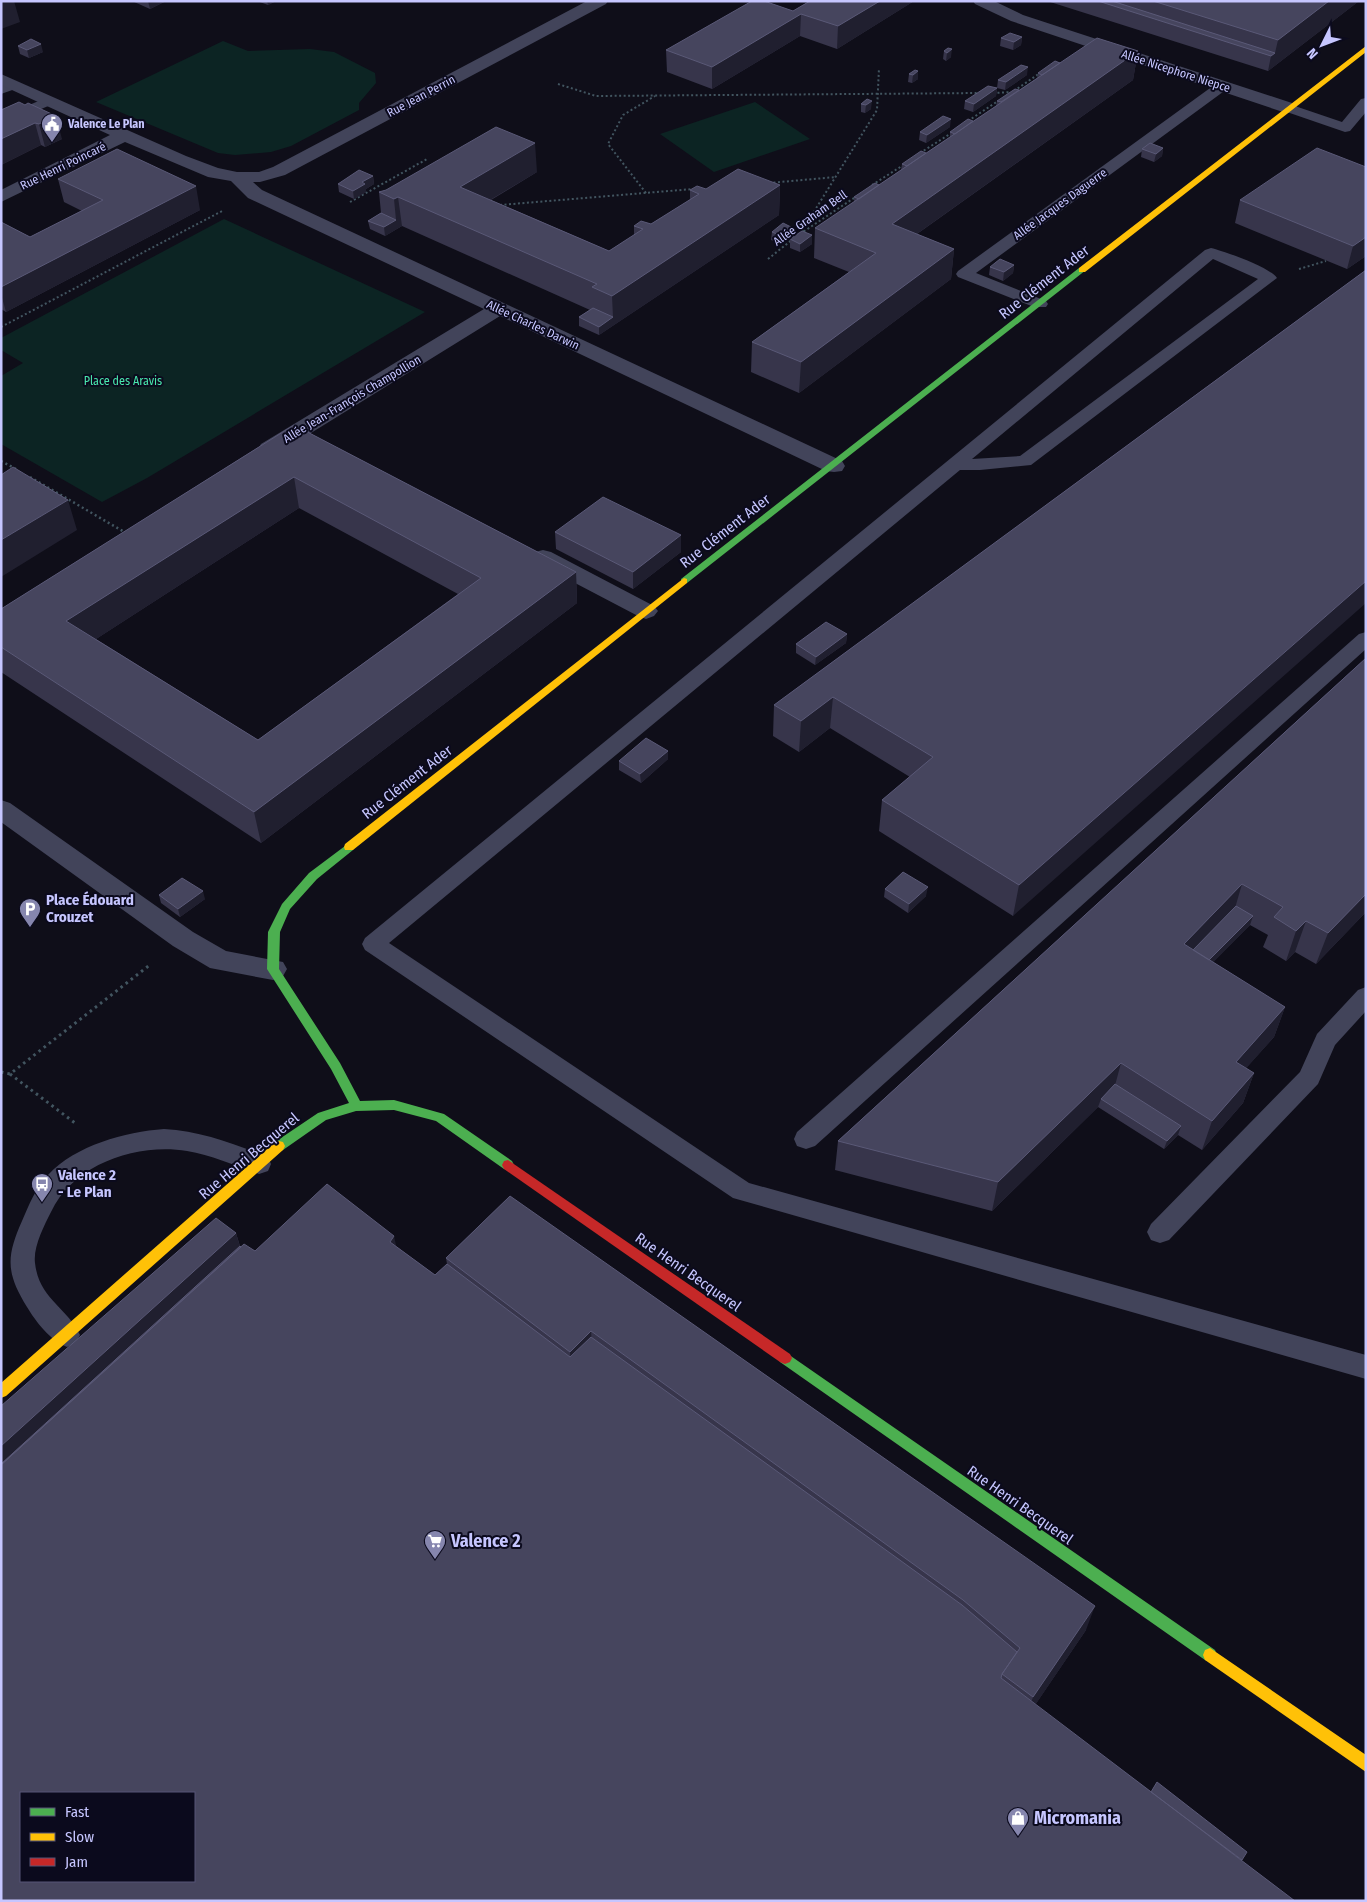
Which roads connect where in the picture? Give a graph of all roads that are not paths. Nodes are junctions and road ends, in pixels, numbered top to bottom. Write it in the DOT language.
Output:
graph roads {
  1 [pos="600,1"];
  2 [pos="981,1"];
  3 [pos="1366,48"];
  4 [pos="5,85"];
  5 [pos="1222,86"];
  6 [pos="48,101"];
  7 [pos="1366,102"];
  8 [pos="1289,108"];
  9 [pos="1,122"];
  10 [pos="124,136"];
  11 [pos="238,177"];
  12 [pos="1,197"];
  13 [pos="1040,304"];
  14 [pos="498,309"];
  15 [pos="250,462"];
  16 [pos="955,464"];
  17 [pos="834,466"];
  18 [pos="522,546"];
  19 [pos="646,611"];
  20 [pos="1366,638"];
  21 [pos="1,810"];
  22 [pos="273,969"];
  23 [pos="1366,996"];
  24 [pos="356,1106"];
  25 [pos="806,1139"];
  26 [pos="259,1164"];
  27 [pos="1160,1232"];
  28 [pos="66,1335"];
  29 [pos="1366,1368"];
  30 [pos="1,1392"];
  31 [pos="1366,1764"];
  1 -- 11 [label="street, Rue Jean Perrin"];
  2 -- 5 [label="street, Allée Nicephore Niepce"];
  3 -- 8 [label="street, Rue Clément Ader"];
  4 -- 6 [label="street, Rue Jean Perrin"];
  5 -- 8 [label="street, Allée Nicephore Niepce"];
  5 -- 13 [label="lane, Allée Jacques Daguerre"];
  6 -- 9 [label="lane"];
  6 -- 10 [label="street, Rue Jean Perrin"];
  7 -- 8 [label="lane"];
  8 -- 13 [label="street, Rue Clément Ader"];
  10 -- 11 [label="street, Rue Jean Perrin"];
  10 -- 12 [label="street, Rue Henri Poincaré"];
  11 -- 14 [label="street, Allée Charles Darwin"];
  13 -- 17 [label="street, Rue Clément Ader"];
  14 -- 15 [label="street, Allée Jean-François Champollion"];
  14 -- 17 [label="street, Allée Charles Darwin"];
  16 -- 16 [label="lane"];
  16 -- 29 [label="lane"];
  17 -- 19 [label="street, Rue Clément Ader"];
  18 -- 19 [label="street"];
  19 -- 22 [label="street, Rue Clément Ader"];
  20 -- 25 [label="lane"];
  21 -- 22 [label="street"];
  22 -- 24 [label="street"];
  23 -- 27 [label="lane"];
  24 -- 26 [label="street, Rue Henri Becquerel"];
  24 -- 31 [label="street, Rue Henri Becquerel"];
  26 -- 28 [label="street, Rue Henri Becquerel"];
  26 -- 28 [label="lane"];
  28 -- 30 [label="street, Rue Henri Becquerel"];
}
